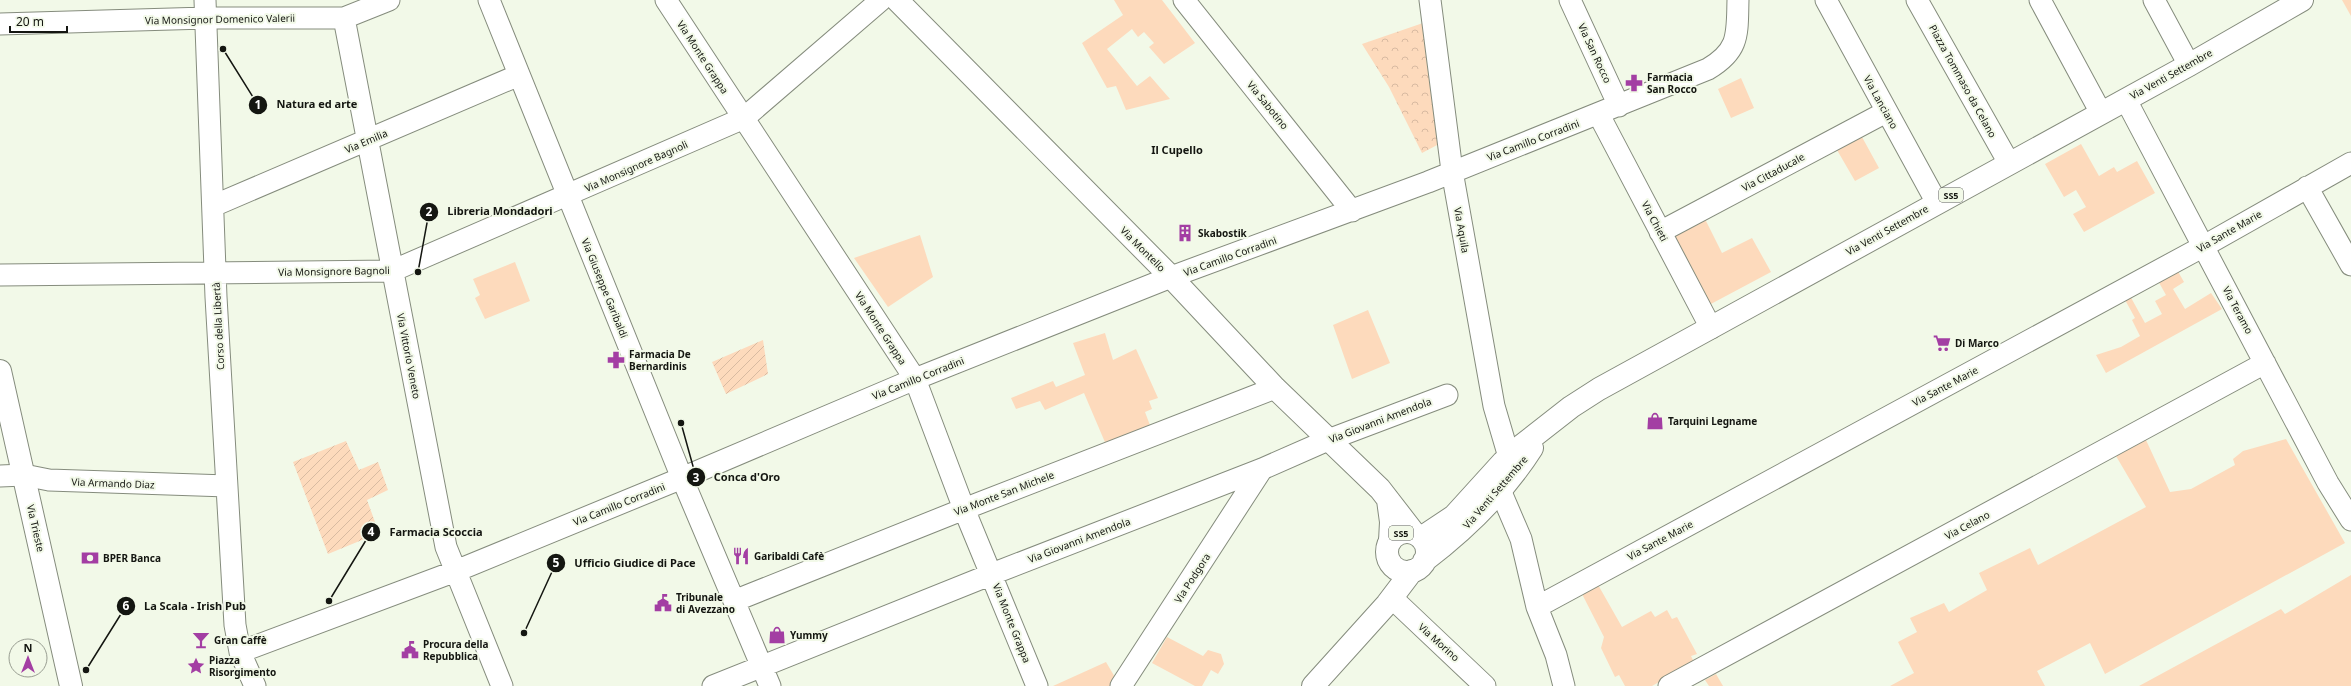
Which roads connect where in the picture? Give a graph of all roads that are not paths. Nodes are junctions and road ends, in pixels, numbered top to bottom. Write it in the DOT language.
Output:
graph roads {
  1 [pos="389,0"];
  2 [pos="489,0"];
  3 [pos="666,0"];
  4 [pos="881,0"];
  5 [pos="898,0"];
  6 [pos="1184,0"];
  7 [pos="1430,0"];
  8 [pos="1570,0"];
  9 [pos="1738,0"];
  10 [pos="1826,0"];
  11 [pos="1917,0"];
  12 [pos="2040,0"];
  13 [pos="2154,0"];
  14 [pos="2302,0"];
  15 [pos="206,9"];
  16 [pos="344,18"];
  17 [pos="0,24"];
  18 [pos="2189,65"];
  19 [pos="519,75"];
  20 [pos="2126,100"];
  21 [pos="1620,106"];
  22 [pos="1886,112"];
  23 [pos="2101,113"];
  24 [pos="1599,115"];
  25 [pos="744,118"];
  26 [pos="367,140"];
  27 [pos="2009,163"];
  28 [pos="2351,163"];
  29 [pos="1452,171"];
  30 [pos="2307,187"];
  31 [pos="568,196"];
  32 [pos="1937,203"];
  33 [pos="214,206"];
  34 [pos="1352,211"];
  35 [pos="1660,232"];
  36 [pos="2204,246"];
  37 [pos="2351,265"];
  38 [pos="392,271"];
  39 [pos="215,272"];
  40 [pos="0,275"];
  41 [pos="1171,277"];
  42 [pos="1711,328"];
  43 [pos="2265,363"];
  44 [pos="0,371"];
  45 [pos="915,379"];
  46 [pos="1275,388"];
  47 [pos="1447,395"];
  48 [pos="1541,433"];
  49 [pos="1328,440"];
  50 [pos="1509,457"];
  51 [pos="1262,469"];
  52 [pos="0,476"];
  53 [pos="24,476"];
  54 [pos="682,478"];
  55 [pos="227,486"];
  56 [pos="1500,490"];
  57 [pos="1388,499"];
  58 [pos="964,509"];
  59 [pos="2351,520"];
  60 [pos="1417,536"];
  61 [pos="1390,541"];
  62 [pos="1410,567"];
  63 [pos="456,571"];
  64 [pos="992,574"];
  65 [pos="1392,598"];
  66 [pos="734,601"];
  67 [pos="1537,607"];
  68 [pos="240,652"];
  69 [pos="761,666"];
  70 [pos="71,686"];
  71 [pos="255,686"];
  72 [pos="502,686"];
  73 [pos="713,686"];
  74 [pos="770,686"];
  75 [pos="1037,686"];
  76 [pos="1121,686"];
  77 [pos="1312,686"];
  78 [pos="1485,686"];
  79 [pos="1564,686"];
  80 [pos="1669,686"];
  1 -- 16 [label="street, Via Monsignor Domenico Valerii"];
  2 -- 19 [label="street, Via Giuseppe Garibaldi"];
  3 -- 25 [label="street, Via Monte Grappa"];
  4 -- 25 [label="street, Via Monsignore Bagnoli"];
  5 -- 41 [label="main road, Via Montello"];
  6 -- 34 [label="street, Via Sabotino"];
  7 -- 29 [label="street, Via Aquila"];
  8 -- 21 [label="street, Via San Rocco"];
  9 -- 21 [label="street, Via Camillo Corradini"];
  10 -- 22 [label="street, Via Lanciano"];
  11 -- 27 [label="street, Piazza Tommaso da Celano"];
  12 -- 23 [label="street"];
  13 -- 18 [label="street"];
  14 -- 18 [label="main road, Via Venti Settembre / SS5"];
  15 -- 16 [label="street, Via Monsignor Domenico Valerii"];
  15 -- 17 [label="street, Via Monsignor Domenico Valerii"];
  15 -- 33 [label="street, Corso della Libertà"];
  16 -- 26 [label="street, Via Vittorio Veneto"];
  18 -- 20 [label="main road, Via Venti Settembre / SS5"];
  19 -- 26 [label="street, Via Emilia"];
  19 -- 31 [label="street, Via Giuseppe Garibaldi"];
  20 -- 23 [label="main road, Via Venti Settembre / SS5"];
  20 -- 36 [label="street, Via Teramo"];
  21 -- 24 [label="street, Via Camillo Corradini"];
  22 -- 32 [label="street, Via Lanciano"];
  22 -- 35 [label="street, Via Cittaducale"];
  23 -- 27 [label="main road, Via Venti Settembre / SS5"];
  24 -- 29 [label="street, Via Camillo Corradini"];
  24 -- 35 [label="street, Via Chieti"];
  25 -- 31 [label="street, Via Monsignore Bagnoli"];
  25 -- 45 [label="street, Via Monte Grappa"];
  26 -- 33 [label="street, Via Emilia"];
  26 -- 38 [label="street, Via Vittorio Veneto"];
  27 -- 32 [label="main road, Via Venti Settembre / SS5"];
  28 -- 30 [label="street, Via Sante Marie"];
  29 -- 34 [label="street, Via Camillo Corradini"];
  29 -- 50 [label="street, Via Aquila"];
  30 -- 36 [label="street, Via Sante Marie"];
  30 -- 37 [label="street"];
  31 -- 38 [label="street, Via Monsignore Bagnoli"];
  31 -- 54 [label="street, Via Giuseppe Garibaldi"];
  32 -- 42 [label="main road, Via Venti Settembre / SS5"];
  33 -- 39 [label="street, Corso della Libertà"];
  34 -- 41 [label="street, Via Camillo Corradini"];
  35 -- 42 [label="street, Via Chieti"];
  36 -- 43 [label="street, Via Teramo"];
  36 -- 67 [label="street, Via Sante Marie"];
  38 -- 39 [label="street, Via Monsignore Bagnoli"];
  38 -- 63 [label="street, Via Vittorio Veneto"];
  39 -- 40 [label="street, Via Monsignore Bagnoli"];
  39 -- 55 [label="street, Corso della Libertà"];
  41 -- 45 [label="street, Via Camillo Corradini"];
  41 -- 46 [label="main road, Via Montello"];
  42 -- 48 [label="main road, Via Venti Settembre / SS5"];
  43 -- 59 [label="street, Via Teramo"];
  43 -- 80 [label="street, Via Celano"];
  44 -- 53 [label="main road, Via Trieste"];
  45 -- 54 [label="street, Via Camillo Corradini"];
  45 -- 58 [label="street, Via Monte Grappa"];
  46 -- 49 [label="main road, Via Montello"];
  46 -- 58 [label="street, Via Monte San Michele"];
  47 -- 49 [label="street, Via Giovanni Amendola"];
  48 -- 50 [label="main road, Via Venti Settembre / SS5"];
  48 -- 56 [label="main road, Via Venti Settembre / SS5"];
  49 -- 51 [label="street, Via Giovanni Amendola"];
  49 -- 57 [label="main road, Via Montello"];
  50 -- 60 [label="main road, Via Venti Settembre / SS5"];
  51 -- 64 [label="street, Via Giovanni Amendola"];
  51 -- 76 [label="street, Via Podgora"];
  52 -- 53 [label="street, Via Armando Diaz"];
  53 -- 55 [label="street, Via Armando Diaz"];
  53 -- 70 [label="main road, Via Trieste"];
  54 -- 63 [label="street, Via Camillo Corradini"];
  54 -- 66 [label="street, Via Giuseppe Garibaldi"];
  55 -- 68 [label="street, Corso della Libertà"];
  56 -- 62 [label="main road, Via Venti Settembre / SS5"];
  56 -- 67 [label="street"];
  57 -- 60 [label="main road, Via Montello"];
  57 -- 61 [label="main road"];
  58 -- 64 [label="street, Via Monte Grappa"];
  58 -- 66 [label="street, Via Monte San Michele"];
  60 -- 61 [label="main road, SS5"];
  60 -- 62 [label="main road, SS5"];
  61 -- 62 [label="main road, SS5"];
  62 -- 65 [label="main road, SS5"];
  63 -- 68 [label="street, Via Camillo Corradini"];
  63 -- 72 [label="street, Via Vittorio Veneto"];
  64 -- 69 [label="street, Via Giovanni Amendola"];
  64 -- 75 [label="street, Via Monte Grappa"];
  65 -- 77 [label="main road"];
  65 -- 78 [label="street, Via Morino"];
  66 -- 69 [label="street, Via Giuseppe Garibaldi"];
  67 -- 79 [label="street"];
  68 -- 71 [label="street, Corso della Libertà"];
  69 -- 73 [label="street, Via Giovanni Amendola"];
  69 -- 74 [label="street, Via Giuseppe Garibaldi"];
}
